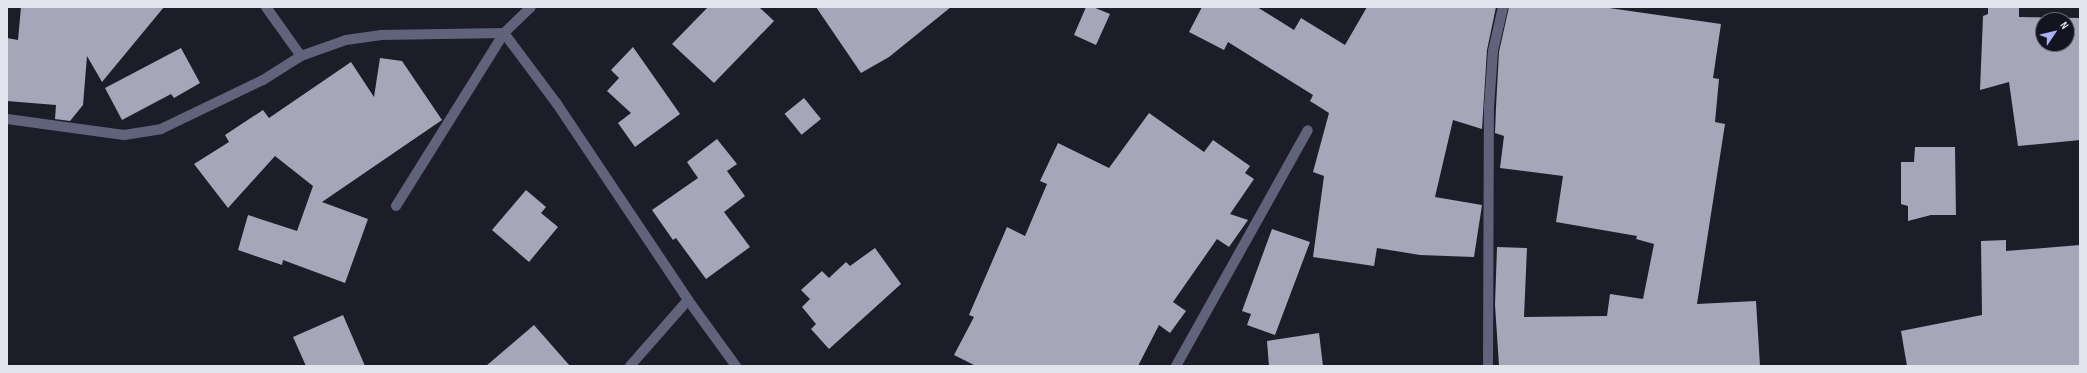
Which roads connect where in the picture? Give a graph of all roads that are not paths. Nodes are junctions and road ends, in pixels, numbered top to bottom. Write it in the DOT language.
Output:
graph roads {
  1 [pos="266,7"];
  2 [pos="530,7"];
  3 [pos="1503,7"];
  4 [pos="504,33"];
  5 [pos="301,56"];
  6 [pos="7,119"];
  7 [pos="1308,130"];
  8 [pos="396,206"];
  9 [pos="688,300"];
  10 [pos="630,366"];
  11 [pos="736,366"];
  12 [pos="1176,366"];
  13 [pos="1488,366"];
  1 -- 5 [label="street"];
  2 -- 4 [label="street"];
  3 -- 13 [label="street"];
  4 -- 5 [label="street"];
  4 -- 8 [label="street"];
  4 -- 9 [label="street"];
  5 -- 6 [label="street"];
  7 -- 12 [label="street"];
  9 -- 10 [label="street"];
  9 -- 11 [label="street"];
}
